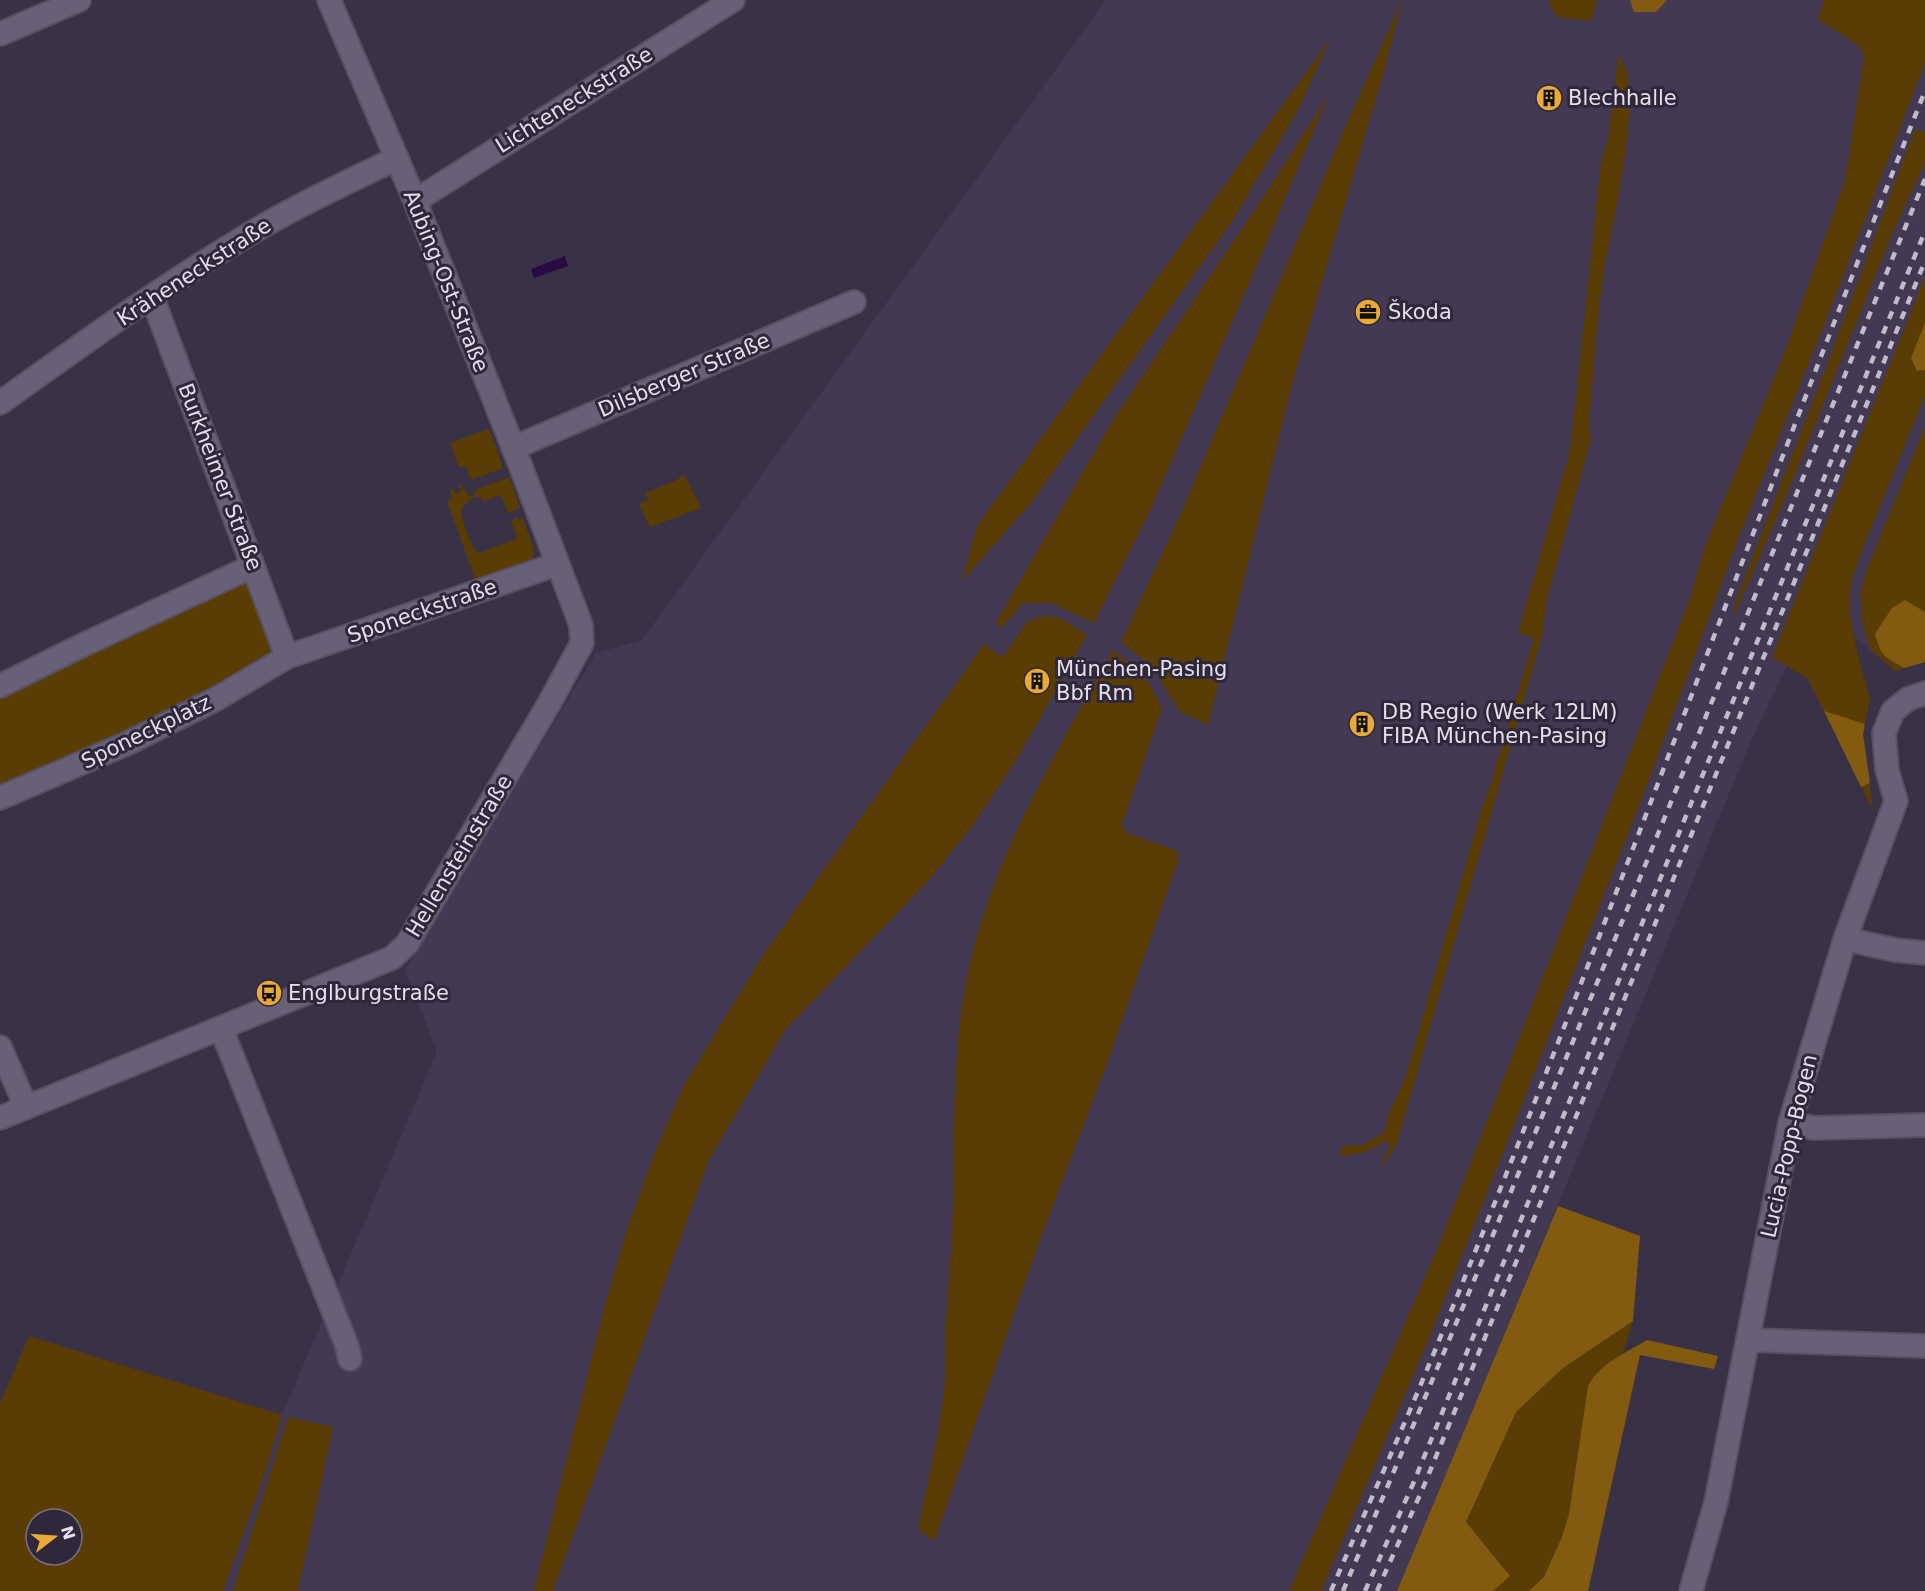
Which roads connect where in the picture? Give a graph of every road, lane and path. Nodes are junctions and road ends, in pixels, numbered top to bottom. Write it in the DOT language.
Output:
graph roads {
  1 [pos="79,0"];
  2 [pos="329,0"];
  3 [pos="734,0"];
  4 [pos="0,34"];
  5 [pos="397,158"];
  6 [pos="415,201"];
  7 [pos="152,297"];
  8 [pos="854,302"];
  9 [pos="0,403"];
  10 [pos="513,448"];
  11 [pos="557,564"];
  12 [pos="253,566"];
  13 [pos="287,657"];
  14 [pos="0,686"];
  15 [pos="1925,693"];
  16 [pos="0,798"];
  17 [pos="1845,939"];
  18 [pos="1925,953"];
  19 [pos="221,1028"];
  20 [pos="0,1047"];
  21 [pos="26,1107"];
  22 [pos="0,1118"];
  23 [pos="1790,1123"];
  24 [pos="1925,1125"];
  25 [pos="1748,1340"];
  26 [pos="1925,1346"];
  27 [pos="350,1359"];
  28 [pos="1691,1591"];
  1 -- 4 [label="street"];
  2 -- 5 [label="street, Aubing-Ost-Straße"];
  3 -- 6 [label="street, Lichteneckstraße"];
  5 -- 6 [label="street, Aubing-Ost-Straße"];
  5 -- 7 [label="street, Kräheneckstraße"];
  6 -- 10 [label="street, Aubing-Ost-Straße"];
  7 -- 9 [label="street, Kräheneckstraße"];
  7 -- 12 [label="street, Burkheimer Straße"];
  8 -- 10 [label="street, Dilsberger Straße"];
  10 -- 11 [label="street, Aubing-Ost-Straße"];
  11 -- 13 [label="street, Sponeckstraße"];
  11 -- 19 [label="street, Hellensteinstraße"];
  12 -- 13 [label="street, Burkheimer Straße"];
  12 -- 14 [label="street"];
  13 -- 16 [label="street, Sponeckplatz"];
  15 -- 17 [label="street, Lucia-Popp-Bogen"];
  17 -- 18 [label="street"];
  17 -- 23 [label="street, Lucia-Popp-Bogen"];
  19 -- 21 [label="street, Hellensteinstraße"];
  19 -- 27 [label="street"];
  20 -- 21 [label="street"];
  21 -- 22 [label="street, Hellensteinstraße"];
  23 -- 24 [label="street"];
  23 -- 25 [label="street, Lucia-Popp-Bogen"];
  25 -- 26 [label="street"];
  25 -- 28 [label="street, Lucia-Popp-Bogen"];
}
